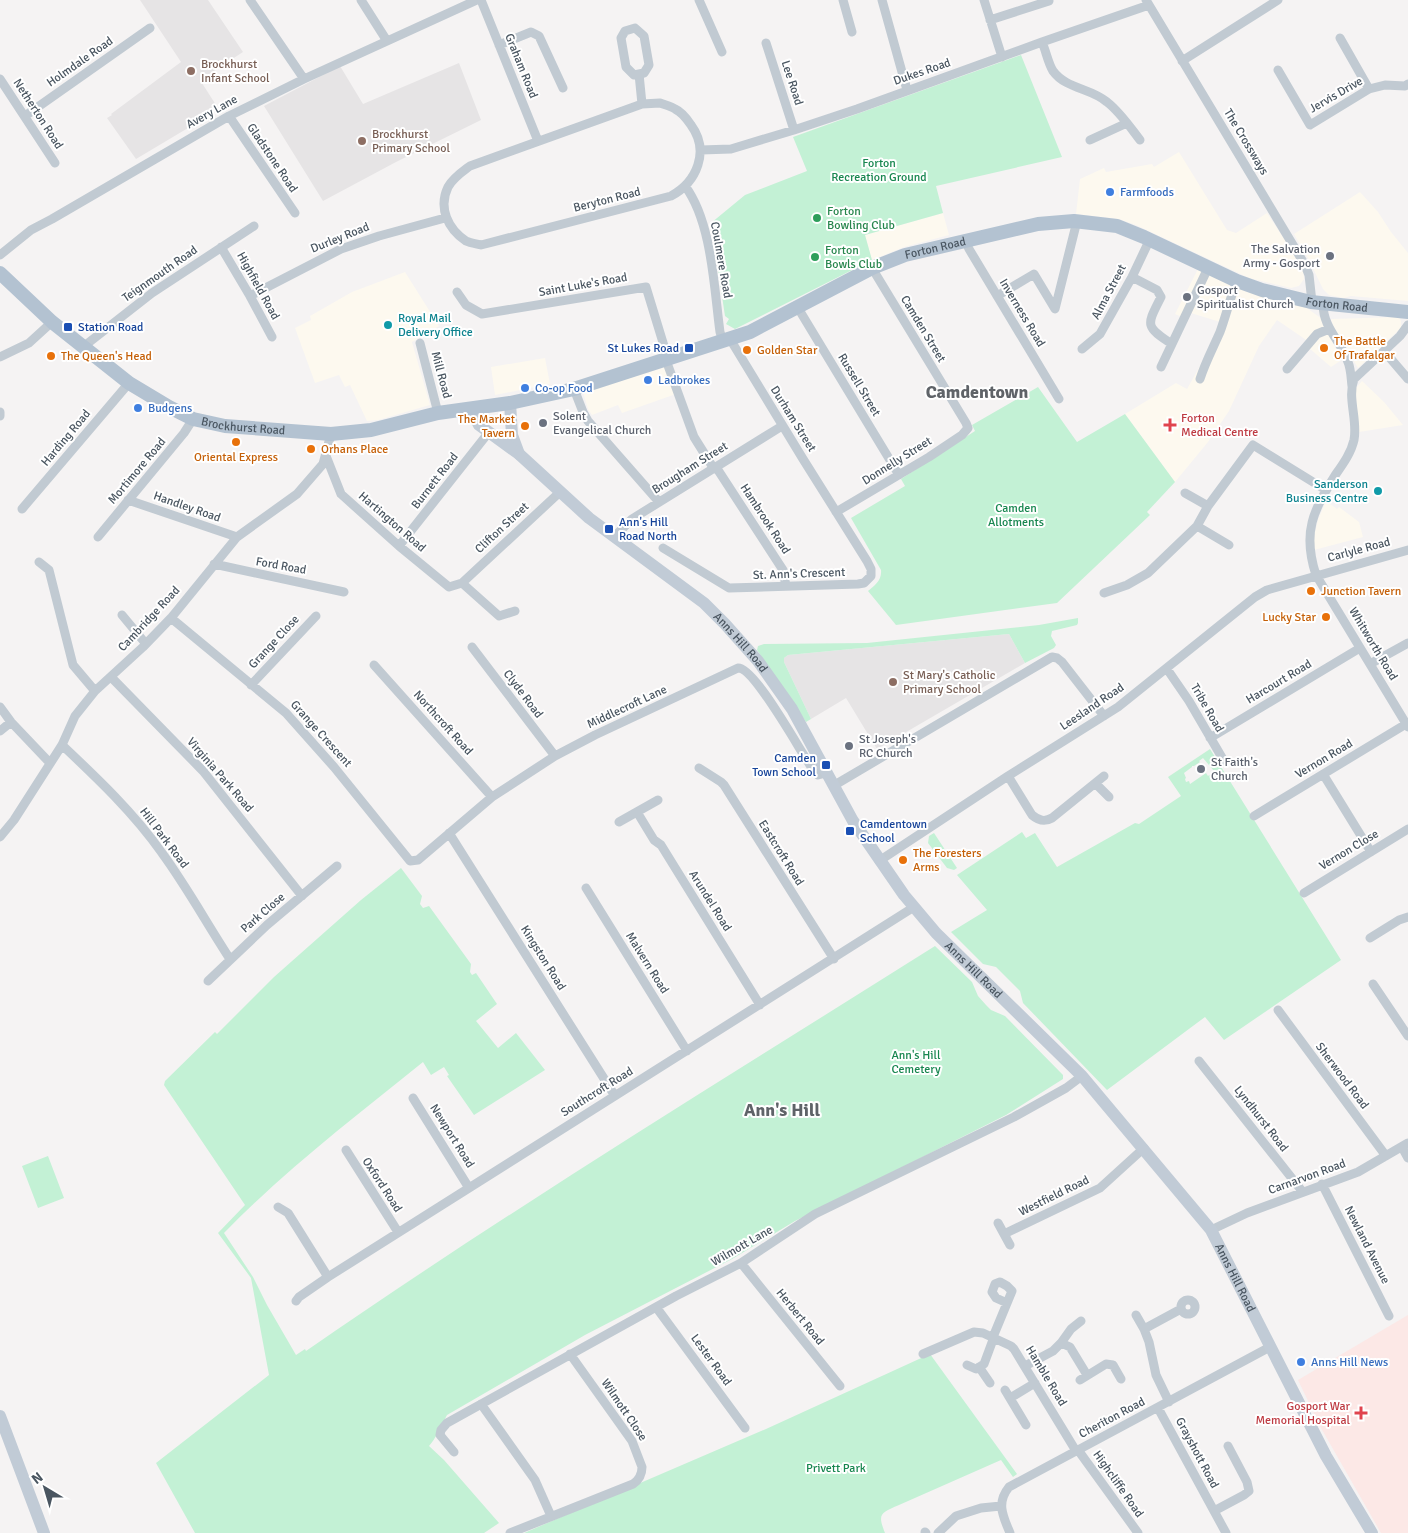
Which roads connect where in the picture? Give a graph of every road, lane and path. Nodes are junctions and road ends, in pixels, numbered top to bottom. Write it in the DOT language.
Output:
graph roads {
  1 [pos="250,0"];
  2 [pos="362,0"];
  3 [pos="476,0"];
  4 [pos="699,0"];
  5 [pos="843,0"];
  6 [pos="882,0"];
  7 [pos="984,0"];
  8 [pos="1278,0"];
  9 [pos="1049,1"];
  10 [pos="1147,2"];
  11 [pos="990,20"];
  12 [pos="150,28"];
  13 [pos="852,32"];
  14 [pos="1340,38"];
  15 [pos="387,41"];
  16 [pos="1042,42"];
  17 [pos="766,43"];
  18 [pos="499,45"];
  19 [pos="722,52"];
  20 [pos="1002,57"];
  21 [pos="1182,61"];
  22 [pos="1278,70"];
  23 [pos="640,74"];
  24 [pos="304,79"];
  25 [pos="0,80"];
  26 [pos="1408,84"];
  27 [pos="563,88"];
  28 [pos="1369,89"];
  29 [pos="907,90"];
  30 [pos="642,104"];
  31 [pos="25,116"];
  32 [pos="229,116"];
  33 [pos="1127,123"];
  34 [pos="794,130"];
  35 [pos="1090,140"];
  36 [pos="1140,140"];
  37 [pos="538,141"];
  38 [pos="700,150"];
  39 [pos="55,163"];
  40 [pos="685,186"];
  41 [pos="295,213"];
  42 [pos="445,218"];
  43 [pos="1077,221"];
  44 [pos="254,226"];
  45 [pos="1150,239"];
  46 [pos="965,240"];
  47 [pos="221,247"];
  48 [pos="0,255"];
  49 [pos="872,268"];
  50 [pos="1208,268"];
  51 [pos="0,273"];
  52 [pos="1132,277"];
  53 [pos="1237,281"];
  54 [pos="457,292"];
  55 [pos="250,296"];
  56 [pos="997,296"];
  57 [pos="1318,303"];
  58 [pos="798,308"];
  59 [pos="1408,312"];
  60 [pos="52,322"];
  61 [pos="1408,325"];
  62 [pos="1329,329"];
  63 [pos="272,337"];
  64 [pos="727,340"];
  65 [pos="420,343"];
  66 [pos="1172,344"];
  67 [pos="83,347"];
  68 [pos="1082,349"];
  69 [pos="1384,351"];
  70 [pos="0,358"];
  71 [pos="667,359"];
  72 [pos="1348,362"];
  73 [pos="1161,367"];
  74 [pos="1365,368"];
  75 [pos="1287,370"];
  76 [pos="1200,379"];
  77 [pos="1408,379"];
  78 [pos="128,383"];
  79 [pos="574,389"];
  80 [pos="1352,389"];
  81 [pos="1059,399"];
  82 [pos="510,404"];
  83 [pos="474,410"];
  84 [pos="0,412"];
  85 [pos="438,413"];
  86 [pos="0,416"];
  87 [pos="193,419"];
  88 [pos="782,426"];
  89 [pos="968,428"];
  90 [pos="489,432"];
  91 [pos="331,434"];
  92 [pos="520,454"];
  93 [pos="326,456"];
  94 [pos="715,468"];
  95 [pos="899,475"];
  96 [pos="1326,490"];
  97 [pos="560,492"];
  98 [pos="1185,493"];
  99 [pos="128,500"];
  100 [pos="659,502"];
  101 [pos="1208,506"];
  102 [pos="22,508"];
  103 [pos="836,512"];
  104 [pos="1197,526"];
  105 [pos="614,536"];
  106 [pos="98,537"];
  107 [pos="237,537"];
  108 [pos="1229,545"];
  109 [pos="399,546"];
  110 [pos="663,548"];
  111 [pos="1408,550"];
  112 [pos="39,562"];
  113 [pos="214,564"];
  114 [pos="1316,575"];
  115 [pos="462,583"];
  116 [pos="785,586"];
  117 [pos="344,592"];
  118 [pos="1104,593"];
  119 [pos="514,611"];
  120 [pos="122,615"];
  121 [pos="316,616"];
  122 [pos="171,618"];
  123 [pos="1408,643"];
  124 [pos="146,644"];
  125 [pos="472,647"];
  126 [pos="1360,648"];
  127 [pos="1370,664"];
  128 [pos="374,665"];
  129 [pos="1167,669"];
  130 [pos="111,677"];
  131 [pos="251,685"];
  132 [pos="95,691"];
  133 [pos="0,707"];
  134 [pos="1104,716"];
  135 [pos="11,722"];
  136 [pos="1407,725"];
  137 [pos="0,732"];
  138 [pos="1210,738"];
  139 [pos="62,744"];
  140 [pos="555,756"];
  141 [pos="1224,761"];
  142 [pos="50,763"];
  143 [pos="698,768"];
  144 [pos="826,773"];
  145 [pos="1323,774"];
  146 [pos="1008,776"];
  147 [pos="1104,776"];
  148 [pos="1096,784"];
  149 [pos="833,786"];
  150 [pos="492,797"];
  151 [pos="1109,797"];
  152 [pos="658,800"];
  153 [pos="637,812"];
  154 [pos="1254,816"];
  155 [pos="619,822"];
  156 [pos="1408,829"];
  157 [pos="449,833"];
  158 [pos="0,837"];
  159 [pos="1371,852"];
  160 [pos="879,861"];
  161 [pos="414,862"];
  162 [pos="338,866"];
  163 [pos="586,888"];
  164 [pos="1304,893"];
  165 [pos="302,896"];
  166 [pos="914,907"];
  167 [pos="1408,917"];
  168 [pos="1370,938"];
  169 [pos="230,959"];
  170 [pos="834,959"];
  171 [pos="208,981"];
  172 [pos="1372,984"];
  173 [pos="760,1005"];
  174 [pos="1278,1010"];
  175 [pos="1408,1036"];
  176 [pos="687,1051"];
  177 [pos="1199,1061"];
  178 [pos="1082,1076"];
  179 [pos="615,1096"];
  180 [pos="413,1098"];
  181 [pos="1405,1145"];
  182 [pos="1144,1148"];
  183 [pos="346,1150"];
  184 [pos="1386,1156"];
  185 [pos="1408,1158"];
  186 [pos="1322,1184"];
  187 [pos="470,1188"];
  188 [pos="1302,1192"];
  189 [pos="278,1207"];
  190 [pos="998,1223"];
  191 [pos="1211,1230"];
  192 [pos="398,1232"];
  193 [pos="1004,1234"];
  194 [pos="1010,1245"];
  195 [pos="741,1262"];
  196 [pos="328,1277"];
  197 [pos="296,1302"];
  198 [pos="1007,1302"];
  199 [pos="656,1307"];
  200 [pos="1181,1309"];
  201 [pos="1136,1315"];
  202 [pos="1389,1316"];
  203 [pos="1081,1321"];
  204 [pos="1144,1329"];
  205 [pos="994,1337"];
  206 [pos="1061,1343"];
  207 [pos="1270,1347"];
  208 [pos="570,1354"];
  209 [pos="923,1354"];
  210 [pos="967,1365"];
  211 [pos="1025,1366"];
  212 [pos="980,1367"];
  213 [pos="1121,1379"];
  214 [pos="990,1383"];
  215 [pos="1036,1383"];
  216 [pos="840,1386"];
  217 [pos="1170,1402"];
  218 [pos="481,1404"];
  219 [pos="1158,1408"];
  220 [pos="0,1416"];
  221 [pos="1026,1425"];
  222 [pos="745,1428"];
  223 [pos="1228,1446"];
  224 [pos="1077,1450"];
  225 [pos="454,1452"];
  226 [pos="1001,1506"];
  227 [pos="1214,1511"];
  228 [pos="550,1516"];
  229 [pos="44,1533"];
  230 [pos="510,1533"];
  231 [pos="938,1533"];
  232 [pos="1010,1533"];
  233 [pos="1138,1533"];
  234 [pos="1226,1533"];
  235 [pos="1372,1533"];
  1 -- 24 [label="street"];
  2 -- 15 [label="street"];
  3 -- 15 [label="street, Avery Lane"];
  3 -- 18 [label="street, Graham Road"];
  4 -- 19 [label="street"];
  5 -- 13 [label="street"];
  6 -- 29 [label="street"];
  7 -- 11 [label="street"];
  8 -- 21 [label="street"];
  9 -- 11 [label="street"];
  10 -- 16 [label="street, Dukes Road"];
  10 -- 21 [label="street, The Crossways"];
  11 -- 20 [label="street"];
  12 -- 31 [label="street, Holmdale Road"];
  14 -- 28 [label="street"];
  15 -- 24 [label="street, Avery Lane"];
  16 -- 20 [label="street, Dukes Road"];
  16 -- 33 [label="street"];
  17 -- 34 [label="street, Lee Road"];
  18 -- 27 [label="street"];
  18 -- 37 [label="street, Graham Road"];
  20 -- 29 [label="street, Dukes Road"];
  21 -- 57 [label="street, The Crossways"];
  22 -- 28 [label="street, Jervis Drive"];
  23 -- 23 [label="street"];
  23 -- 30 [label="street"];
  24 -- 32 [label="street, Avery Lane"];
  25 -- 31 [label="street, Netherton Road"];
  26 -- 28 [label="street, Jervis Drive"];
  29 -- 34 [label="street, Dukes Road"];
  30 -- 37 [label="street"];
  30 -- 38 [label="street"];
  31 -- 39 [label="street, Netherton Road"];
  32 -- 41 [label="street, Gladstone Road"];
  32 -- 48 [label="street, Avery Lane"];
  33 -- 35 [label="street"];
  33 -- 36 [label="street"];
  34 -- 38 [label="street, Dukes Road"];
  37 -- 42 [label="street"];
  38 -- 40 [label="street, Beryton Road"];
  40 -- 42 [label="street, Beryton Road"];
  40 -- 64 [label="street, Coulmere Road"];
  42 -- 55 [label="street, Durley Road"];
  43 -- 45 [label="main road, Forton Road"];
  43 -- 46 [label="main road, Forton Road"];
  43 -- 56 [label="street"];
  44 -- 47 [label="street, Teignmouth Road"];
  45 -- 50 [label="main road, Forton Road"];
  45 -- 52 [label="street, Alma Street"];
  46 -- 49 [label="main road, Forton Road"];
  46 -- 56 [label="street, Inverness Road"];
  47 -- 55 [label="street, Highfield Road"];
  47 -- 67 [label="street, Teignmouth Road"];
  49 -- 58 [label="main road, Forton Road"];
  49 -- 89 [label="street, Camden Street"];
  50 -- 53 [label="main road, Forton Road"];
  50 -- 66 [label="street"];
  51 -- 60 [label="main road, Brockhurst Road"];
  52 -- 66 [label="street"];
  52 -- 68 [label="street, Alma Street"];
  53 -- 57 [label="main road, Forton Road"];
  53 -- 76 [label="street"];
  54 -- 71 [label="street, Saint Luke's Road"];
  55 -- 63 [label="street, Highfield Road"];
  56 -- 81 [label="street, Inverness Road"];
  57 -- 59 [label="main road, Forton Road"];
  57 -- 62 [label="street, The Crossways"];
  58 -- 64 [label="main road, Forton Road"];
  58 -- 95 [label="street, Russell Street"];
  60 -- 67 [label="main road, Brockhurst Road"];
  60 -- 70 [label="street"];
  61 -- 69 [label="street"];
  62 -- 72 [label="street, The Crossways"];
  62 -- 75 [label="street"];
  64 -- 71 [label="main road, Forton Road"];
  64 -- 88 [label="street, Durham Street"];
  65 -- 85 [label="street, Mill Road"];
  66 -- 73 [label="street"];
  67 -- 78 [label="main road, Brockhurst Road"];
  69 -- 74 [label="street"];
  69 -- 77 [label="street"];
  71 -- 79 [label="main road, Forton Road"];
  71 -- 94 [label="street, Hambrook Road"];
  72 -- 74 [label="street"];
  72 -- 80 [label="street, Whitworth Road"];
  74 -- 80 [label="street"];
  78 -- 87 [label="main road, Brockhurst Road"];
  78 -- 102 [label="street, Harding Road"];
  79 -- 82 [label="main road, Forton Road"];
  79 -- 100 [label="street"];
  80 -- 96 [label="street, Whitworth Road"];
  82 -- 83 [label="main road, Forton Road"];
  82 -- 92 [label="street, Anns Hill Road"];
  83 -- 85 [label="main road, Brockhurst Road"];
  83 -- 90 [label="street, Anns Hill Road"];
  84 -- 86 [label="street"];
  85 -- 91 [label="main road, Brockhurst Road"];
  87 -- 91 [label="main road, Brockhurst Road"];
  87 -- 99 [label="street, Mortimore Road"];
  88 -- 94 [label="street, Brougham Street"];
  88 -- 103 [label="street, Durham Street"];
  89 -- 95 [label="street, Donnelly Street"];
  90 -- 92 [label="street, Anns Hill Road"];
  90 -- 109 [label="street, Burnett Road"];
  91 -- 93 [label="street, Cambridge Road"];
  92 -- 97 [label="street, Anns Hill Road"];
  93 -- 107 [label="street, Cambridge Road"];
  93 -- 109 [label="street, Hartington Road"];
  94 -- 100 [label="street, Brougham Street"];
  94 -- 116 [label="street, Hambrook Road"];
  95 -- 103 [label="street, Donnelly Street"];
  96 -- 101 [label="street"];
  96 -- 114 [label="street, Whitworth Road"];
  97 -- 105 [label="street, Anns Hill Road"];
  97 -- 115 [label="street, Clifton Street"];
  98 -- 101 [label="street"];
  99 -- 106 [label="street, Mortimore Road"];
  99 -- 107 [label="street, Handley Road"];
  100 -- 105 [label="street, Brougham Street"];
  101 -- 104 [label="street"];
  103 -- 116 [label="street, St. Ann's Crescent"];
  104 -- 108 [label="street"];
  104 -- 118 [label="street"];
  105 -- 144 [label="street, Anns Hill Road"];
  107 -- 113 [label="street, Cambridge Road"];
  109 -- 115 [label="street, Hartington Road"];
  110 -- 116 [label="street, St. Ann's Crescent"];
  111 -- 114 [label="street, Carlyle Road"];
  112 -- 132 [label="street"];
  113 -- 117 [label="street, Ford Road"];
  113 -- 122 [label="street, Cambridge Road"];
  114 -- 126 [label="street, Whitworth Road"];
  114 -- 129 [label="street, Leesland Road"];
  115 -- 119 [label="street"];
  120 -- 124 [label="street"];
  121 -- 131 [label="street, Grange Close"];
  122 -- 124 [label="street, Cambridge Road"];
  122 -- 131 [label="street, Grange Crescent"];
  123 -- 127 [label="street"];
  124 -- 130 [label="street, Cambridge Road"];
  125 -- 140 [label="street, Clyde Road"];
  126 -- 127 [label="street, Whitworth Road"];
  126 -- 138 [label="street, Harcourt Road"];
  127 -- 136 [label="street, Whitworth Road"];
  128 -- 150 [label="street, Northcroft Road"];
  129 -- 134 [label="street, Leesland Road"];
  129 -- 138 [label="street, Tribe Road"];
  130 -- 132 [label="street, Cambridge Road"];
  130 -- 165 [label="street, Virginia Park Road"];
  131 -- 161 [label="street, Grange Crescent"];
  132 -- 139 [label="street, Cambridge Road"];
  133 -- 135 [label="street"];
  134 -- 146 [label="street, Leesland Road"];
  134 -- 149 [label="street"];
  135 -- 137 [label="street"];
  135 -- 142 [label="street"];
  136 -- 145 [label="street, Vernon Road"];
  138 -- 141 [label="street, Tribe Road"];
  139 -- 142 [label="street, Cambridge Road"];
  139 -- 169 [label="street, Hill Park Road"];
  140 -- 144 [label="street, Middlecroft Lane"];
  140 -- 150 [label="street, Middlecroft Lane"];
  142 -- 158 [label="street, Cambridge Road"];
  143 -- 170 [label="street, Eastcroft Road"];
  144 -- 149 [label="street, Anns Hill Road"];
  145 -- 154 [label="street, Vernon Road"];
  145 -- 159 [label="street"];
  146 -- 148 [label="street"];
  146 -- 160 [label="street, Leesland Road"];
  147 -- 148 [label="street"];
  148 -- 151 [label="street"];
  149 -- 160 [label="street, Anns Hill Road"];
  150 -- 157 [label="street, Middlecroft Lane"];
  152 -- 153 [label="street"];
  153 -- 155 [label="street"];
  153 -- 173 [label="street, Arundel Road"];
  156 -- 159 [label="street, Vernon Close"];
  157 -- 161 [label="street, Middlecroft Lane"];
  157 -- 179 [label="street, Kingston Road"];
  159 -- 164 [label="street, Vernon Close"];
  160 -- 166 [label="street, Anns Hill Road"];
  162 -- 165 [label="street, Park Close"];
  163 -- 176 [label="street, Malvern Road"];
  165 -- 169 [label="street, Park Close"];
  166 -- 170 [label="street, Southcroft Road"];
  166 -- 178 [label="street, Anns Hill Road"];
  167 -- 168 [label="street"];
  169 -- 171 [label="street, Park Close"];
  170 -- 173 [label="street, Southcroft Road"];
  172 -- 175 [label="street"];
  173 -- 176 [label="street, Southcroft Road"];
  174 -- 184 [label="street, Sherwood Road"];
  176 -- 179 [label="street, Southcroft Road"];
  177 -- 188 [label="street, Lyndhurst Road"];
  178 -- 182 [label="street, Anns Hill Road"];
  178 -- 195 [label="street, Wilmott Lane"];
  179 -- 187 [label="street, Southcroft Road"];
  180 -- 187 [label="street, Newport Road"];
  181 -- 184 [label="street, Carnarvon Road"];
  181 -- 185 [label="street"];
  182 -- 191 [label="street, Anns Hill Road"];
  182 -- 193 [label="street, Westfield Road"];
  183 -- 192 [label="street, Oxford Road"];
  184 -- 186 [label="street, Carnarvon Road"];
  186 -- 188 [label="street, Carnarvon Road"];
  186 -- 202 [label="street, Newland Avenue"];
  187 -- 192 [label="street, Southcroft Road"];
  188 -- 191 [label="street, Carnarvon Road"];
  189 -- 196 [label="street"];
  190 -- 193 [label="street"];
  191 -- 207 [label="street, Anns Hill Road"];
  192 -- 196 [label="street, Southcroft Road"];
  193 -- 194 [label="street"];
  195 -- 199 [label="street, Wilmott Lane"];
  195 -- 216 [label="street, Herbert Road"];
  196 -- 197 [label="street, Southcroft Road"];
  198 -- 205 [label="street"];
  199 -- 208 [label="street, Wilmott Lane"];
  199 -- 222 [label="street, Lester Road"];
  200 -- 204 [label="street"];
  201 -- 204 [label="street"];
  203 -- 206 [label="street"];
  204 -- 217 [label="street"];
  205 -- 209 [label="street, Hamble Road"];
  205 -- 211 [label="street, Hamble Road"];
  205 -- 212 [label="street"];
  206 -- 211 [label="street"];
  206 -- 213 [label="street"];
  207 -- 217 [label="street, Cheriton Road"];
  207 -- 235 [label="street, Anns Hill Road"];
  208 -- 218 [label="street, Wilmott Lane"];
  208 -- 228 [label="street, Wilmott Close"];
  210 -- 212 [label="street"];
  211 -- 215 [label="street, Hamble Road"];
  212 -- 214 [label="street"];
  215 -- 221 [label="street"];
  215 -- 224 [label="street, Hamble Road"];
  217 -- 219 [label="street, Cheriton Road"];
  218 -- 225 [label="street, Wilmott Lane"];
  218 -- 228 [label="street"];
  219 -- 224 [label="street, Cheriton Road"];
  219 -- 227 [label="street, Grayshott Road"];
  220 -- 229 [label="street"];
  223 -- 227 [label="street"];
  224 -- 226 [label="street, Cheriton Road"];
  224 -- 233 [label="street, Highcliffe Road"];
  226 -- 231 [label="street"];
  226 -- 232 [label="street"];
  227 -- 234 [label="street, Grayshott Road"];
  228 -- 230 [label="street, Wilmott Close"];
}
